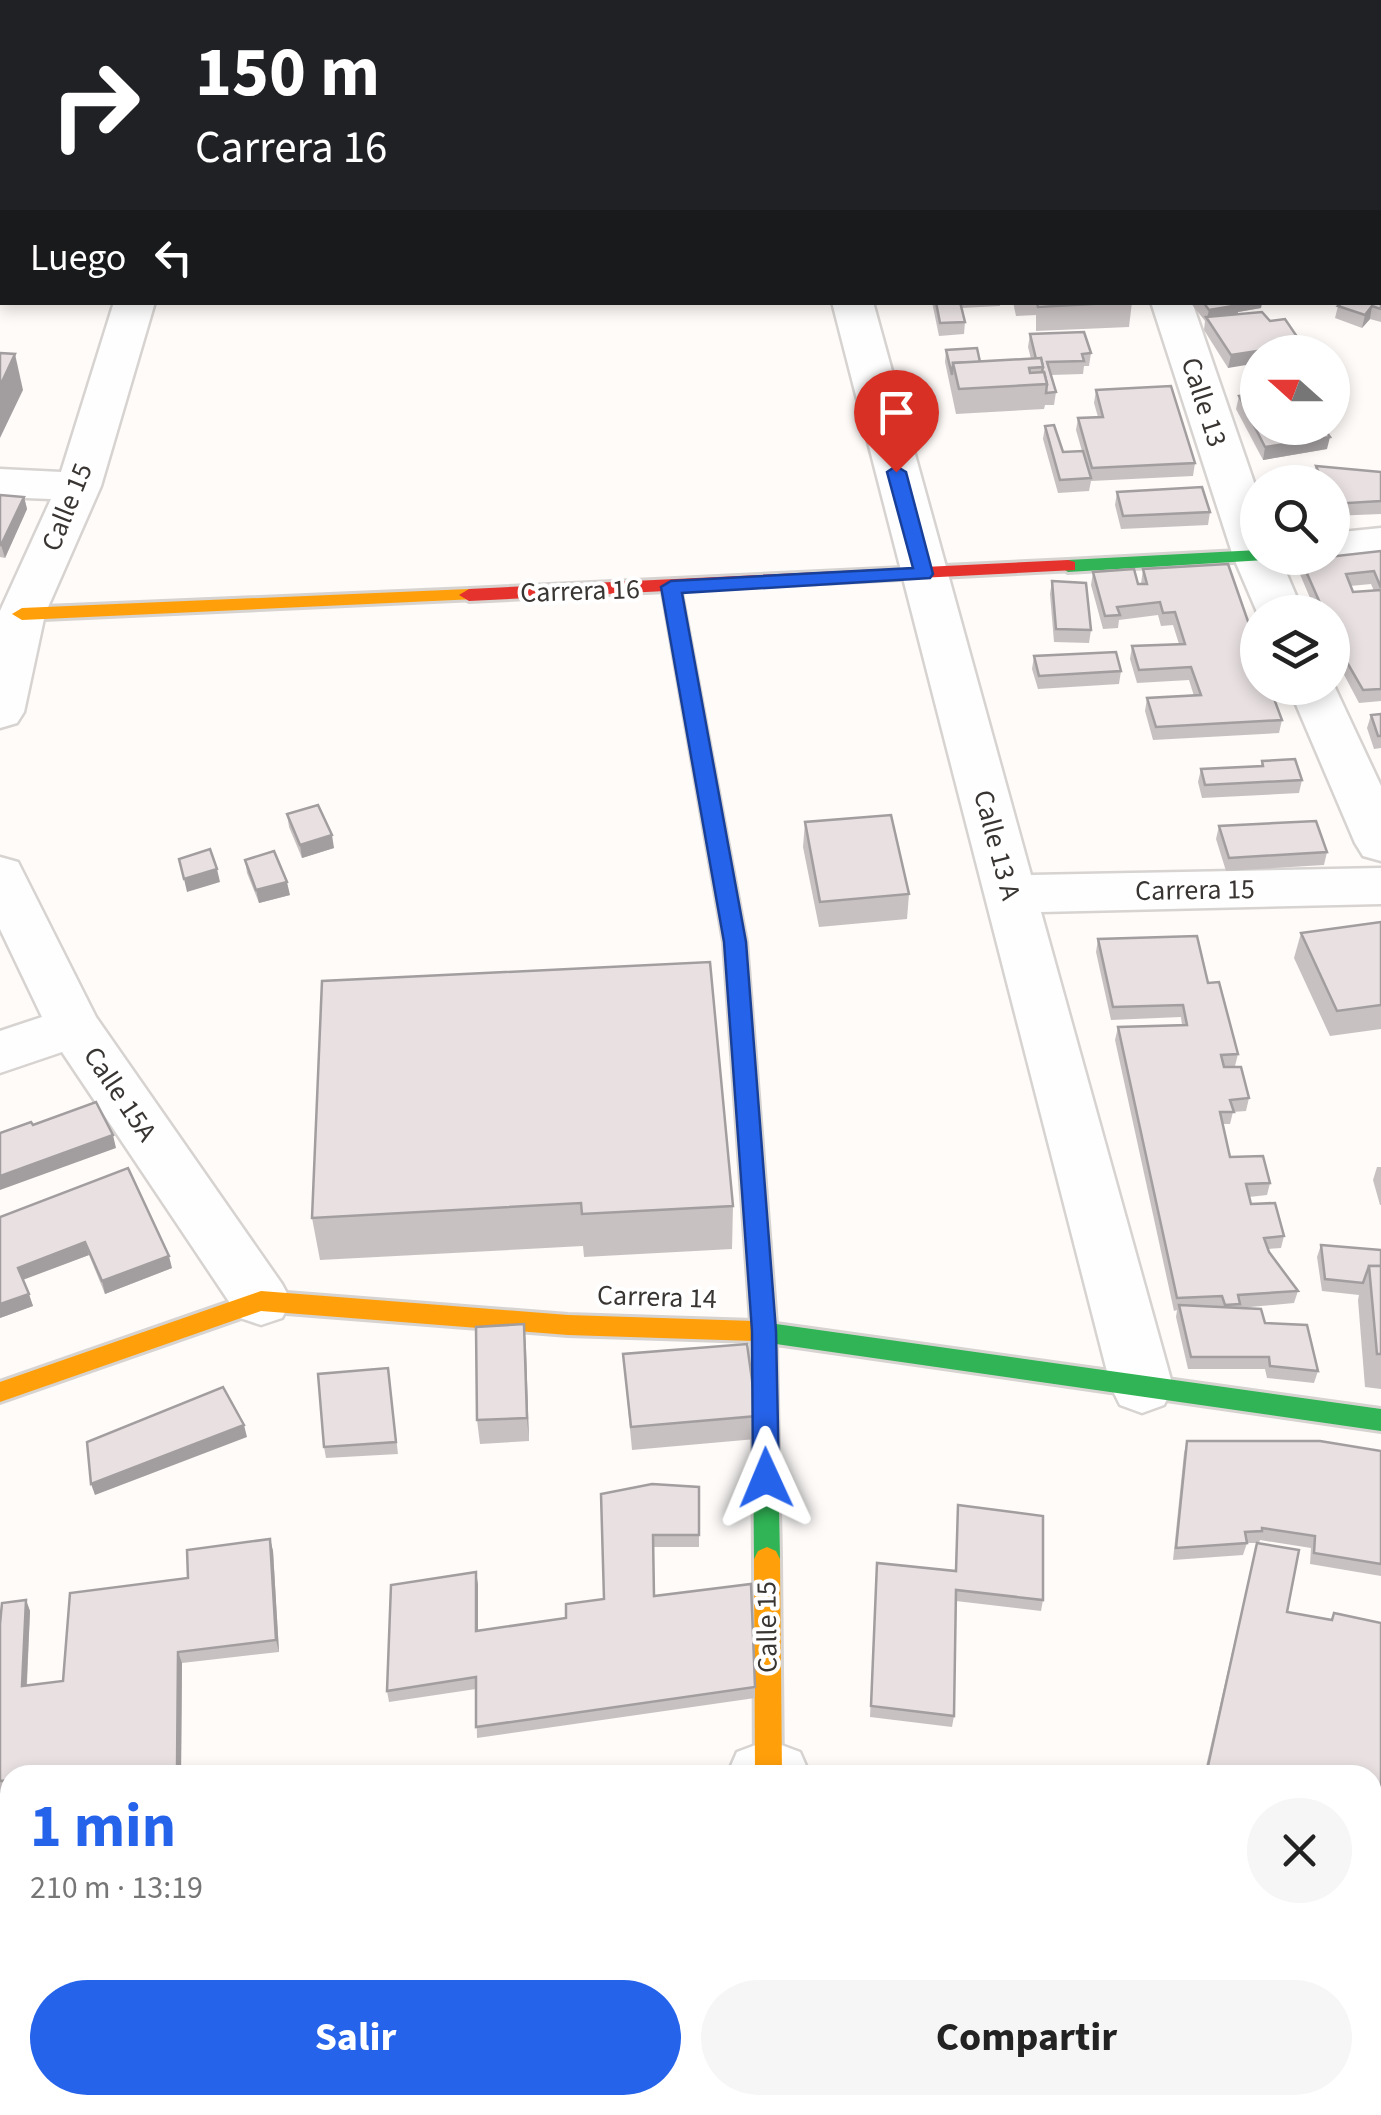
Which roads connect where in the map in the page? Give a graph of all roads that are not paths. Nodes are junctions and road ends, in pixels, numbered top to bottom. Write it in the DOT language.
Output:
graph roads {
  1 [pos="135,305"];
  2 [pos="853,305"];
  3 [pos="1172,305"];
  4 [pos="0,483"];
  5 [pos="79,486"];
  6 [pos="1240,506"];
  7 [pos="1381,542"];
  8 [pos="1350,546"];
  9 [pos="1240,557"];
  10 [pos="924,574"];
  11 [pos="671,587"];
  12 [pos="22,614"];
  13 [pos="1321,705"];
  14 [pos="0,712"];
  15 [pos="1381,842"];
  16 [pos="0,875"];
  17 [pos="1381,886"];
  18 [pos="1010,894"];
  19 [pos="74,1028"];
  20 [pos="0,1052"];
  21 [pos="261,1302"];
  22 [pos="764,1331"];
  23 [pos="1142,1388"];
  24 [pos="0,1392"];
  25 [pos="1381,1420"];
  26 [pos="773,1765"];
  1 -- 5 [label="street, Calle 15"];
  2 -- 10 [label="street, Calle 13 A"];
  3 -- 6 [label="street, Calle 13"];
  4 -- 5 [label="street"];
  5 -- 12 [label="street, Calle 15"];
  7 -- 8 [label="street"];
  9 -- 10 [label="street, Carrera 16"];
  10 -- 11 [label="street, Carrera 16"];
  10 -- 18 [label="street, Calle 13 A"];
  11 -- 12 [label="street, Carrera 16"];
  11 -- 22 [label="street, Calle 15"];
  12 -- 14 [label="street, Calle 15"];
  13 -- 15 [label="street"];
  16 -- 19 [label="street, Calle 15A"];
  17 -- 18 [label="street, Carrera 15"];
  18 -- 23 [label="street, Calle 13 A"];
  19 -- 20 [label="street"];
  19 -- 21 [label="street, Calle 15A"];
  21 -- 22 [label="street, Carrera 14"];
  21 -- 24 [label="street, Carrera 14"];
  22 -- 23 [label="street, Carrera 14"];
  22 -- 26 [label="street, Calle 15"];
  23 -- 25 [label="street, Carrera 14"];
}
